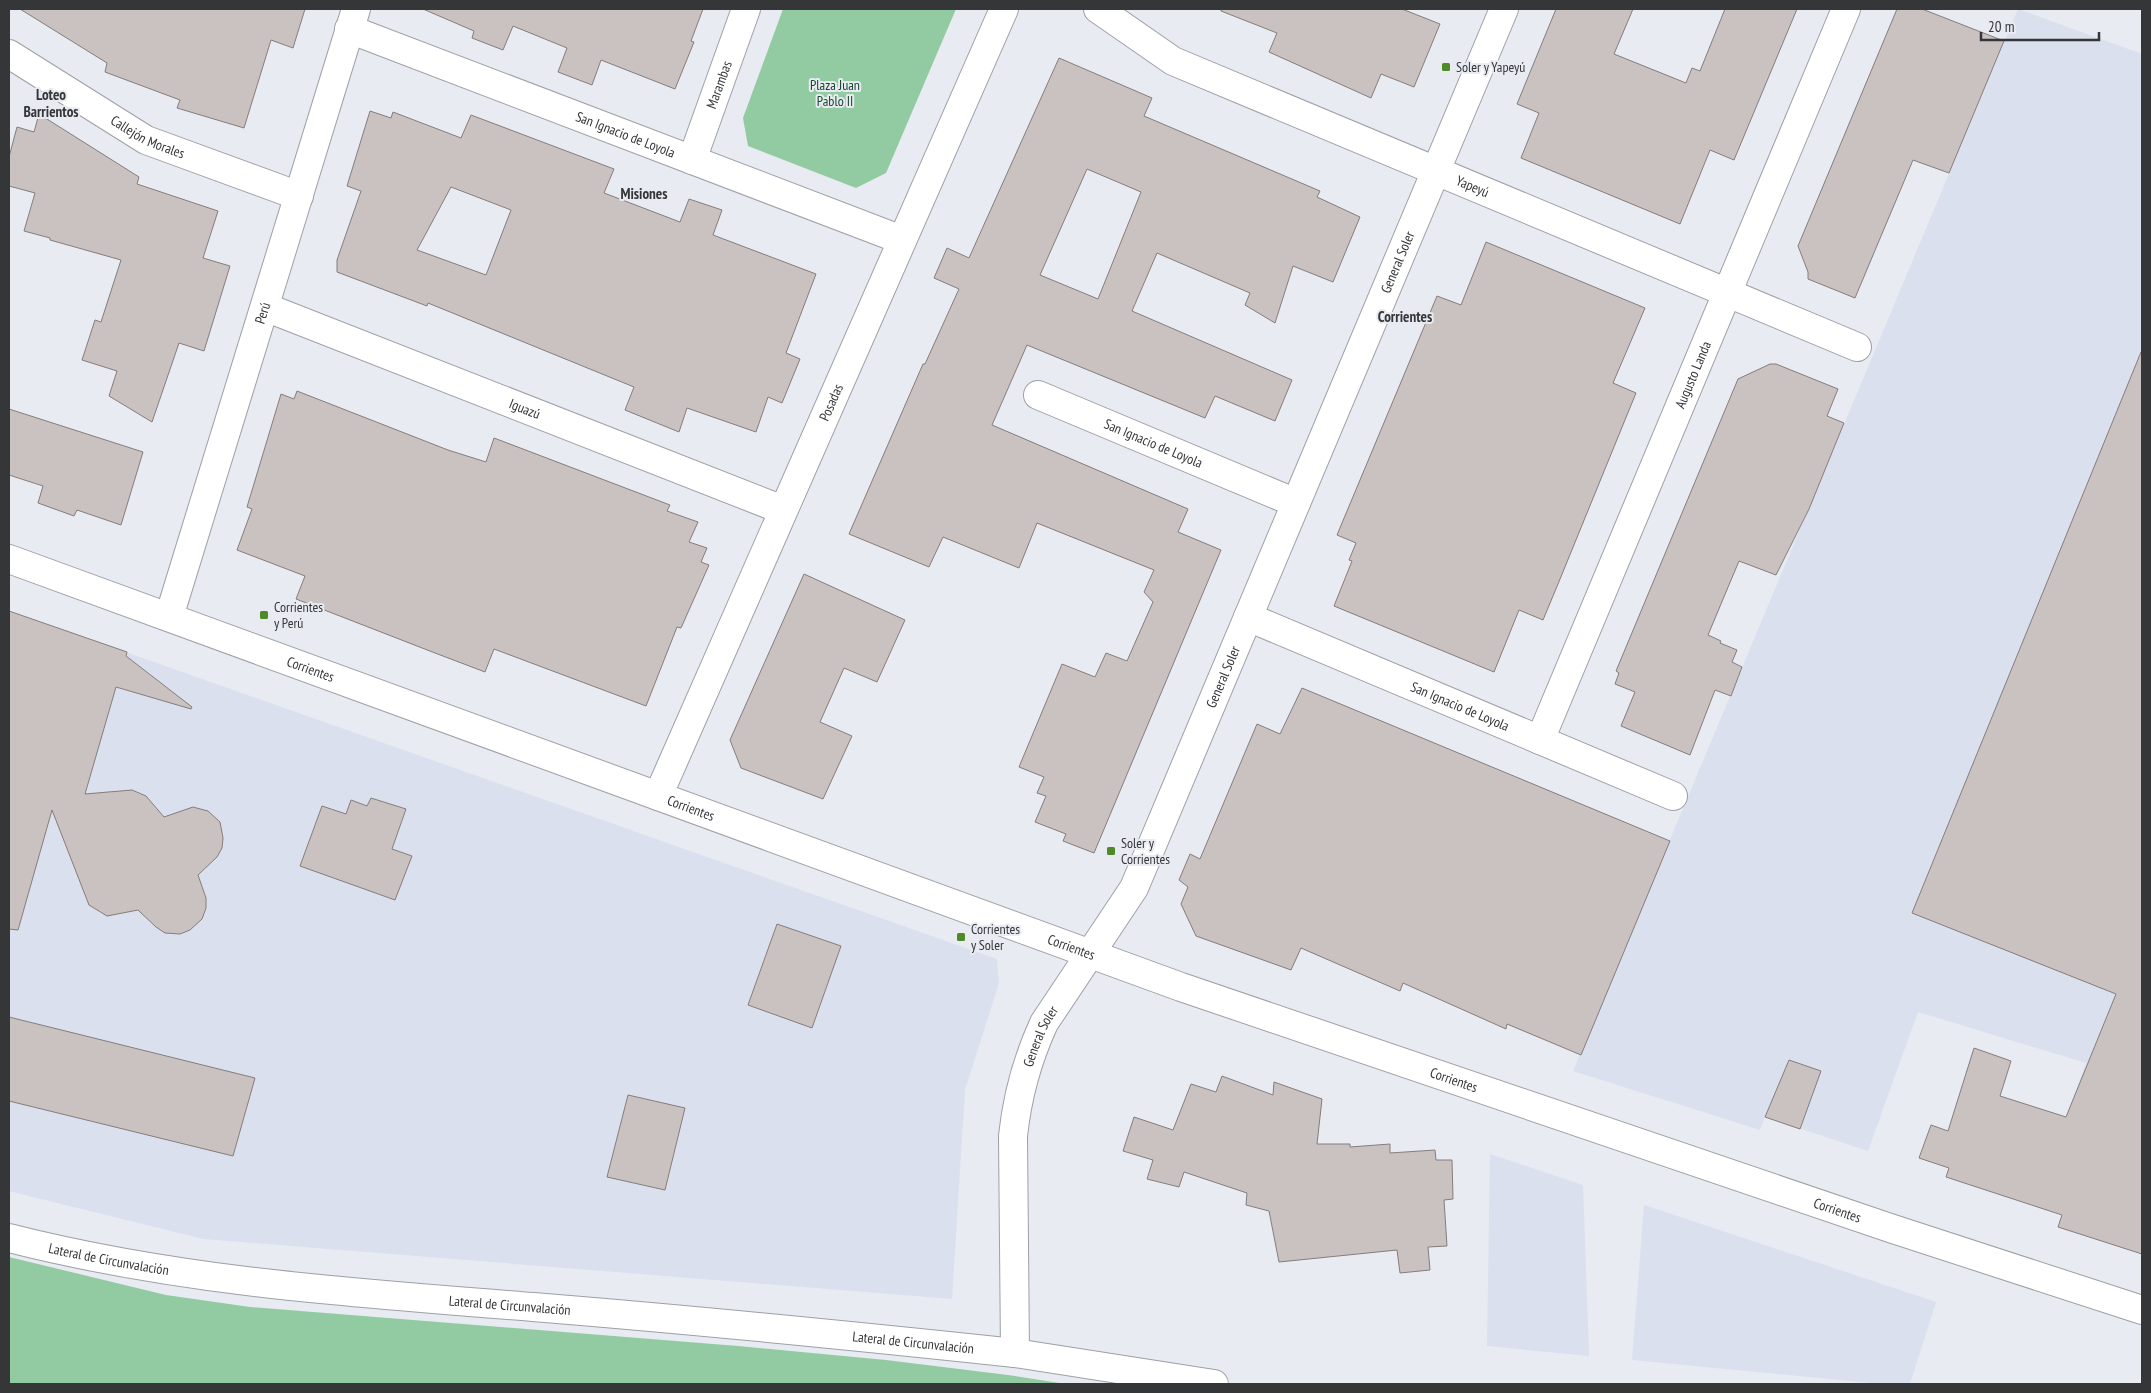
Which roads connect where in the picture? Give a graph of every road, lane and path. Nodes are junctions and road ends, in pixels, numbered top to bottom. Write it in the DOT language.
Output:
graph roads {
  1 [pos="746,9"];
  2 [pos="1004,9"];
  3 [pos="1098,9"];
  4 [pos="1504,9"];
  5 [pos="1846,9"];
  6 [pos="353,19"];
  7 [pos="9,54"];
  8 [pos="692,160"];
  9 [pos="1436,171"];
  10 [pos="299,196"];
  11 [pos="902,240"];
  12 [pos="1728,292"];
  13 [pos="265,307"];
  14 [pos="1857,346"];
  15 [pos="1038,395"];
  16 [pos="1296,503"];
  17 [pos="784,510"];
  18 [pos="9,559"];
  19 [pos="169,617"];
  20 [pos="1248,617"];
  21 [pos="1540,740"];
  22 [pos="658,796"];
  23 [pos="1673,796"];
  24 [pos="1090,954"];
  25 [pos="9,1238"];
  26 [pos="2142,1310"];
  27 [pos="1016,1352"];
  28 [pos="1214,1384"];
  1 -- 8 [label="main road, Marambas"];
  2 -- 11 [label="main road, Posadas"];
  3 -- 9 [label="main road, Yapeyú"];
  4 -- 9 [label="main road, General Soler"];
  5 -- 12 [label="main road, Augusto Landa"];
  6 -- 8 [label="main road, San Ignacio de Loyola"];
  6 -- 10 [label="main road, Perú"];
  7 -- 10 [label="main road, Callejón Morales"];
  8 -- 11 [label="main road, San Ignacio de Loyola"];
  9 -- 12 [label="main road, Yapeyú"];
  9 -- 16 [label="main road, General Soler"];
  10 -- 13 [label="main road, Perú"];
  11 -- 17 [label="main road, Posadas"];
  12 -- 14 [label="main road, Yapeyú"];
  12 -- 21 [label="main road, Augusto Landa"];
  13 -- 17 [label="main road, Iguazú"];
  13 -- 19 [label="main road, Perú"];
  15 -- 16 [label="main road, San Ignacio de Loyola"];
  16 -- 20 [label="main road, General Soler"];
  17 -- 22 [label="main road, Posadas"];
  18 -- 19 [label="main road, Corrientes"];
  19 -- 22 [label="main road, Corrientes"];
  20 -- 21 [label="main road, San Ignacio de Loyola"];
  20 -- 24 [label="main road, General Soler"];
  21 -- 23 [label="main road, San Ignacio de Loyola"];
  22 -- 24 [label="main road, Corrientes"];
  24 -- 26 [label="main road, Corrientes"];
  24 -- 27 [label="main road, General Soler"];
  25 -- 27 [label="main road, Lateral de Circunvalación"];
  27 -- 28 [label="main road, Lateral de Circunvalación"];
}
